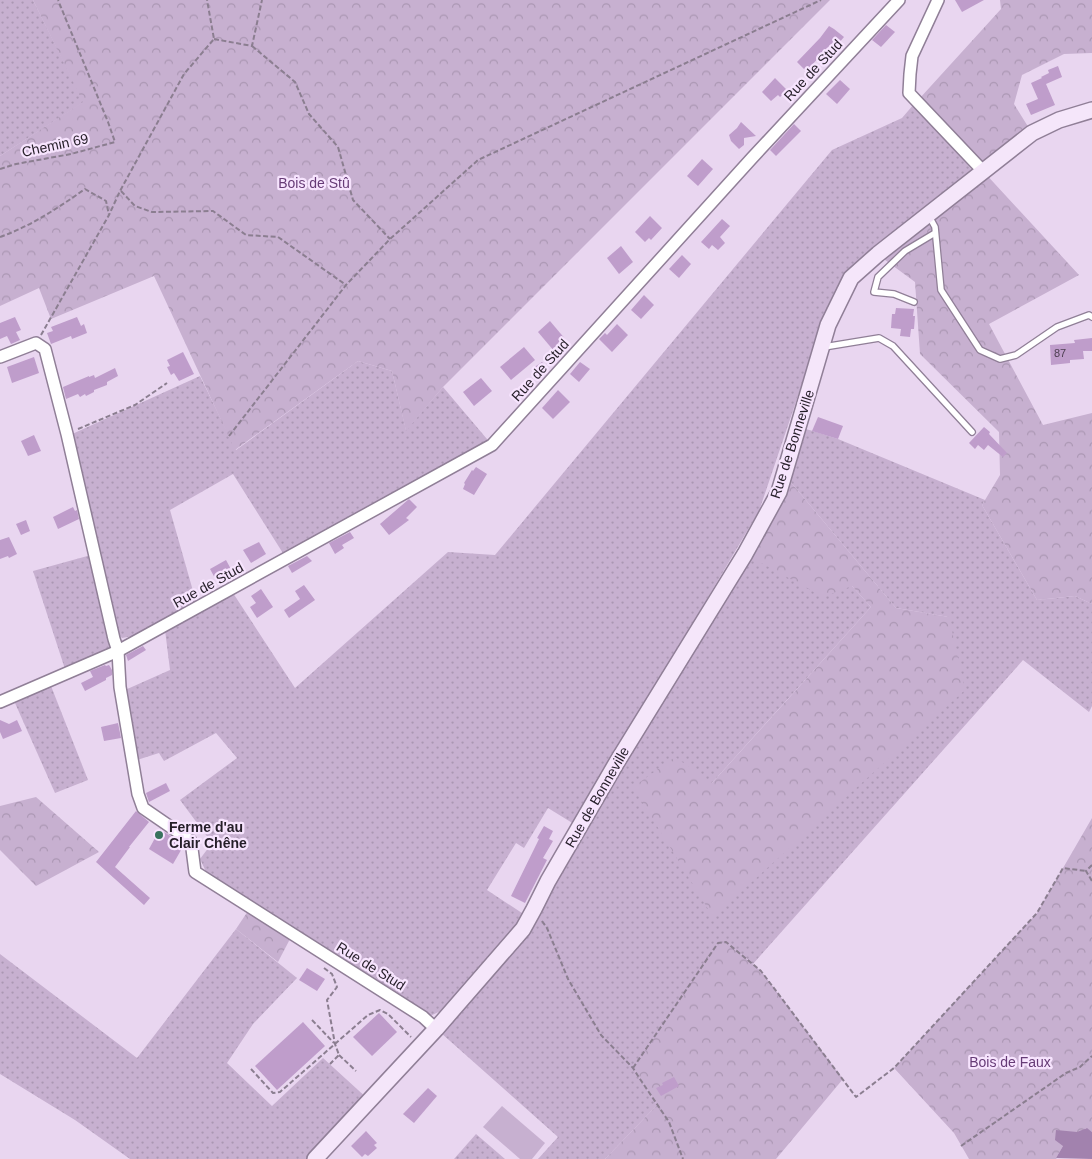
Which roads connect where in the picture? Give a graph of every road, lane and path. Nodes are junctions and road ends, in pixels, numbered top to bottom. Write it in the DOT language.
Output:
graph roads {
  1 [pos="58,0"];
  2 [pos="207,0"];
  3 [pos="262,0"];
  4 [pos="822,0"];
  5 [pos="899,0"];
  6 [pos="938,0"];
  7 [pos="214,39"];
  8 [pos="252,46"];
  9 [pos="1092,110"];
  10 [pos="0,169"];
  11 [pos="983,171"];
  12 [pos="120,191"];
  13 [pos="928,214"];
  14 [pos="109,215"];
  15 [pos="935,233"];
  16 [pos="0,237"];
  17 [pos="390,239"];
  18 [pos="346,285"];
  19 [pos="914,302"];
  20 [pos="1092,317"];
  21 [pos="36,343"];
  22 [pos="821,348"];
  23 [pos="0,357"];
  24 [pos="168,383"];
  25 [pos="972,432"];
  26 [pos="67,434"];
  27 [pos="229,436"];
  28 [pos="118,651"];
  29 [pos="0,702"];
  30 [pos="1092,865"];
  31 [pos="1086,871"];
  32 [pos="1092,881"];
  33 [pos="534,909"];
  34 [pos="318,964"];
  35 [pos="312,1020"];
  36 [pos="436,1029"];
  37 [pos="335,1044"];
  38 [pos="419,1046"];
  39 [pos="339,1055"];
  40 [pos="1092,1056"];
  41 [pos="330,1064"];
  42 [pos="633,1068"];
  43 [pos="251,1069"];
  44 [pos="356,1071"];
  45 [pos="961,1146"];
  46 [pos="315,1159"];
  47 [pos="683,1159"];
  1 -- 10 [label="path, Chemin 69"];
  2 -- 7 [label="path"];
  3 -- 8 [label="path"];
  4 -- 17 [label="path"];
  5 -- 28 [label="street, Rue de Stud"];
  6 -- 11 [label="street"];
  7 -- 8 [label="path"];
  7 -- 12 [label="path"];
  8 -- 17 [label="path"];
  9 -- 11 [label="street, Rue de Bonneville"];
  11 -- 13 [label="street, Rue de Bonneville"];
  12 -- 14 [label="path"];
  12 -- 18 [label="path"];
  13 -- 15 [label="lane"];
  13 -- 22 [label="street, Rue de Bonneville"];
  14 -- 16 [label="path"];
  14 -- 21 [label="path"];
  15 -- 19 [label="lane"];
  15 -- 20 [label="lane"];
  17 -- 18 [label="path"];
  18 -- 27 [label="path"];
  21 -- 23 [label="street"];
  21 -- 26 [label="street, Rue de Stud"];
  22 -- 25 [label="lane"];
  22 -- 33 [label="street, Rue de Bonneville"];
  24 -- 26 [label="path"];
  26 -- 28 [label="street, Rue de Stud"];
  28 -- 29 [label="street, Rue de Stud"];
  28 -- 36 [label="street, Rue de Stud"];
  30 -- 31 [label="path"];
  31 -- 32 [label="path"];
  31 -- 42 [label="path"];
  33 -- 36 [label="street, Rue de Bonneville"];
  33 -- 42 [label="path"];
  34 -- 37 [label="path"];
  35 -- 37 [label="path"];
  36 -- 38 [label="street, Rue de Bonneville"];
  37 -- 38 [label="path"];
  37 -- 39 [label="path"];
  37 -- 43 [label="path"];
  38 -- 46 [label="street, Rue de Bonneville"];
  39 -- 41 [label="path"];
  39 -- 44 [label="path"];
  40 -- 45 [label="path"];
  42 -- 47 [label="path"];
}
